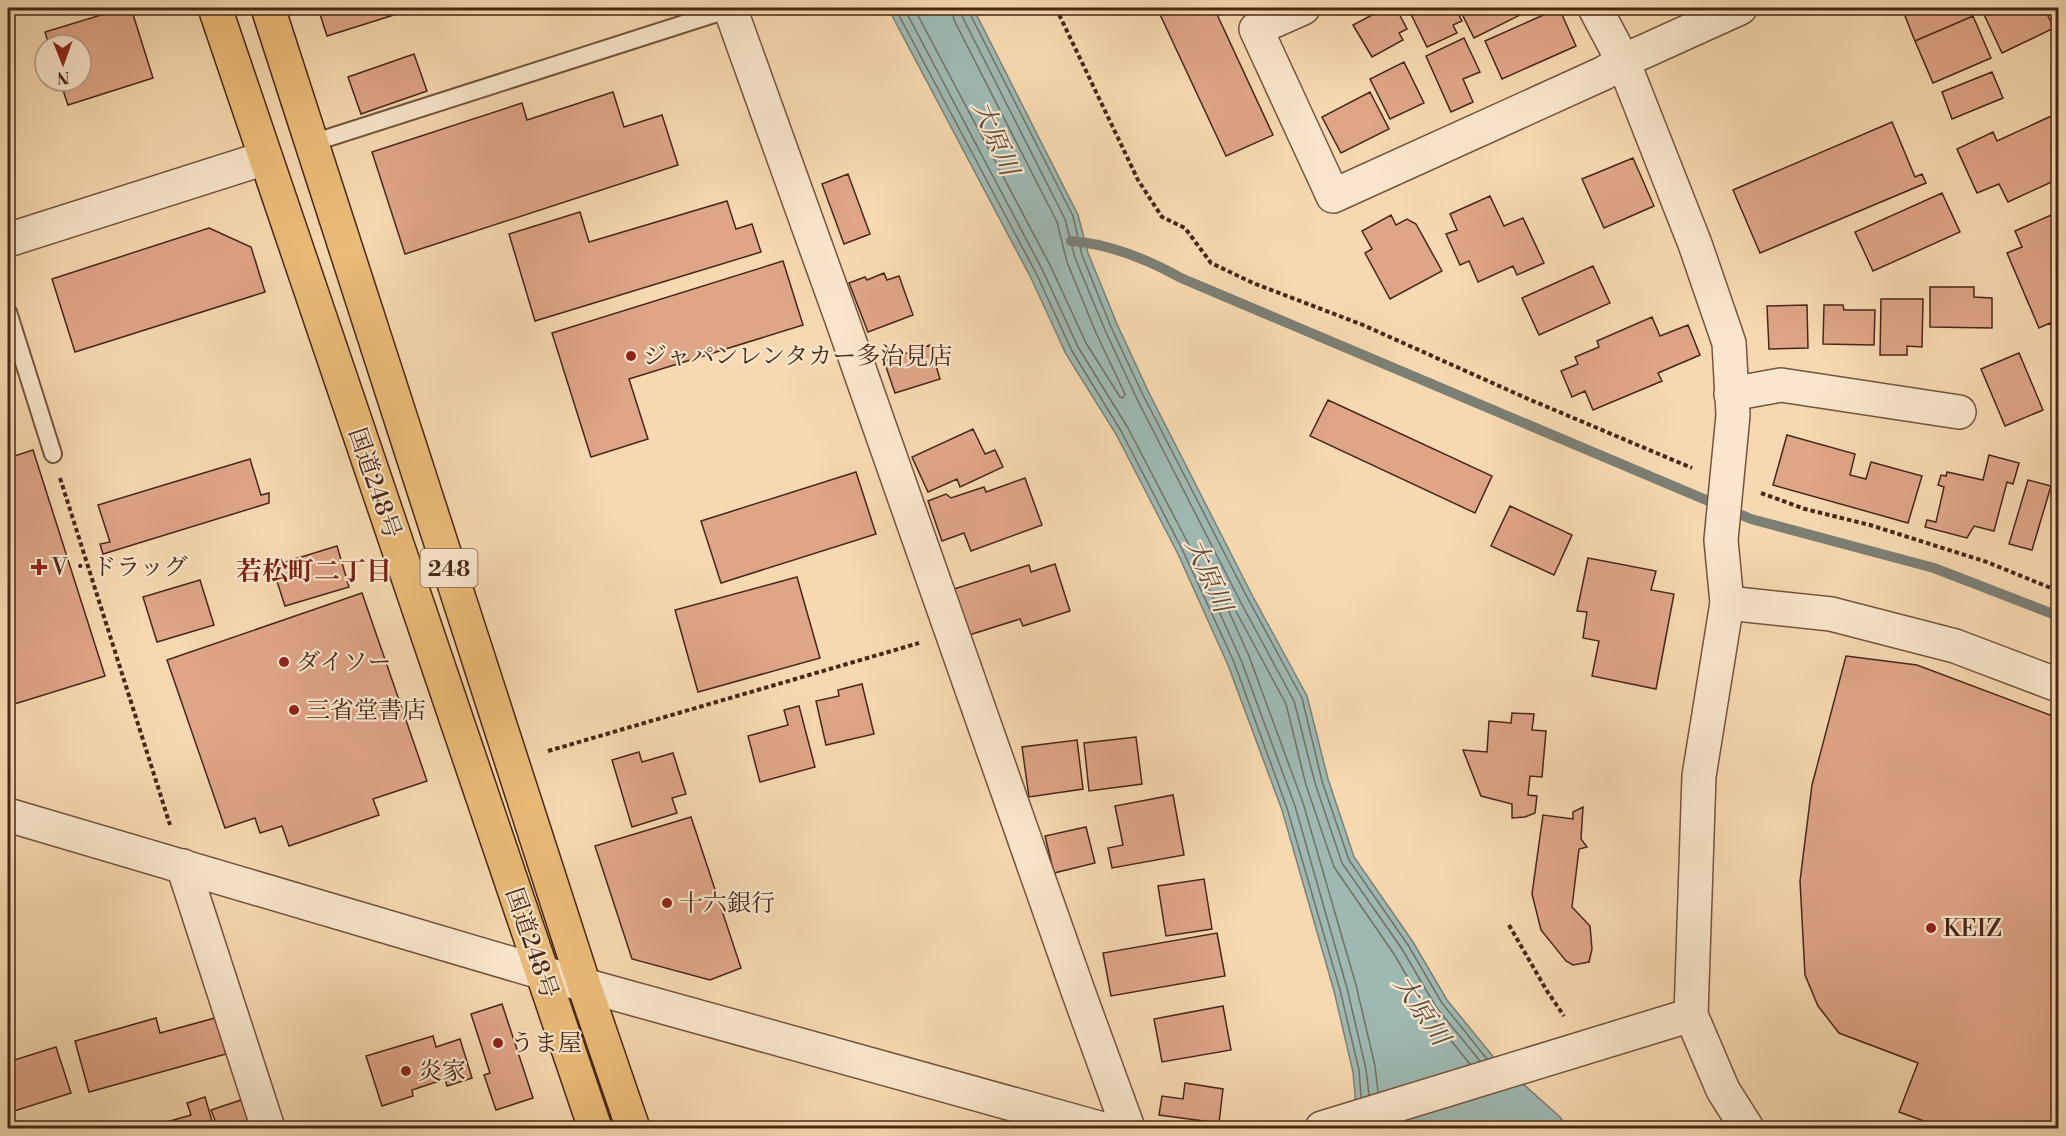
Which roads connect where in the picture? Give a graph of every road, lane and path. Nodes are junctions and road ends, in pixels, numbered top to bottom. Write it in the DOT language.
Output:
graph roads {
  1 [pos="215,8"];
  2 [pos="268,8"];
  3 [pos="730,8"];
  4 [pos="1056,8"];
  5 [pos="1303,8"];
  6 [pos="1595,8"];
  7 [pos="1740,8"];
  8 [pos="1623,60"];
  9 [pos="312,143"];
  10 [pos="265,158"];
  11 [pos="8,240"];
  12 [pos="8,312"];
  13 [pos="1731,394"];
  14 [pos="1959,412"];
  15 [pos="52,454"];
  16 [pos="1727,482"];
  17 [pos="2058,591"];
  18 [pos="1727,603"];
  19 [pos="952,634"];
  20 [pos="2058,685"];
  21 [pos="548,751"];
  22 [pos="8,814"];
  23 [pos="183,866"];
  24 [pos="1509,925"];
  25 [pos="542,973"];
  26 [pos="584,985"];
  27 [pos="1692,1015"];
  28 [pos="1567,1019"];
  29 [pos="268,1128"];
  30 [pos="595,1128"];
  31 [pos="633,1128"];
  32 [pos="1099,1128"];
  33 [pos="1128,1128"];
  34 [pos="1322,1128"];
  35 [pos="1747,1128"];
  1 -- 10 [label="highway, 国道248号 / 248"];
  2 -- 9 [label="highway, 国道248号 / 248"];
  3 -- 9 [label="lane"];
  3 -- 19 [label="street"];
  4 -- 16 [label="path"];
  5 -- 8 [label="street"];
  6 -- 8 [label="street"];
  7 -- 8 [label="street"];
  8 -- 13 [label="street"];
  9 -- 26 [label="highway, 国道248号 / 248"];
  10 -- 11 [label="street"];
  10 -- 25 [label="highway, 国道248号 / 248"];
  12 -- 15 [label="lane"];
  13 -- 14 [label="street"];
  13 -- 16 [label="street"];
  15 -- 23 [label="path"];
  16 -- 17 [label="path"];
  16 -- 18 [label="street"];
  18 -- 20 [label="street"];
  18 -- 27 [label="street"];
  19 -- 21 [label="path"];
  19 -- 33 [label="street"];
  22 -- 23 [label="street"];
  23 -- 25 [label="street"];
  23 -- 29 [label="street"];
  24 -- 28 [label="path"];
  25 -- 26 [label="street"];
  25 -- 30 [label="highway, 国道248号 / 248"];
  26 -- 31 [label="highway, 国道248号 / 248"];
  26 -- 32 [label="street"];
  27 -- 34 [label="street"];
  27 -- 35 [label="street"];
}
